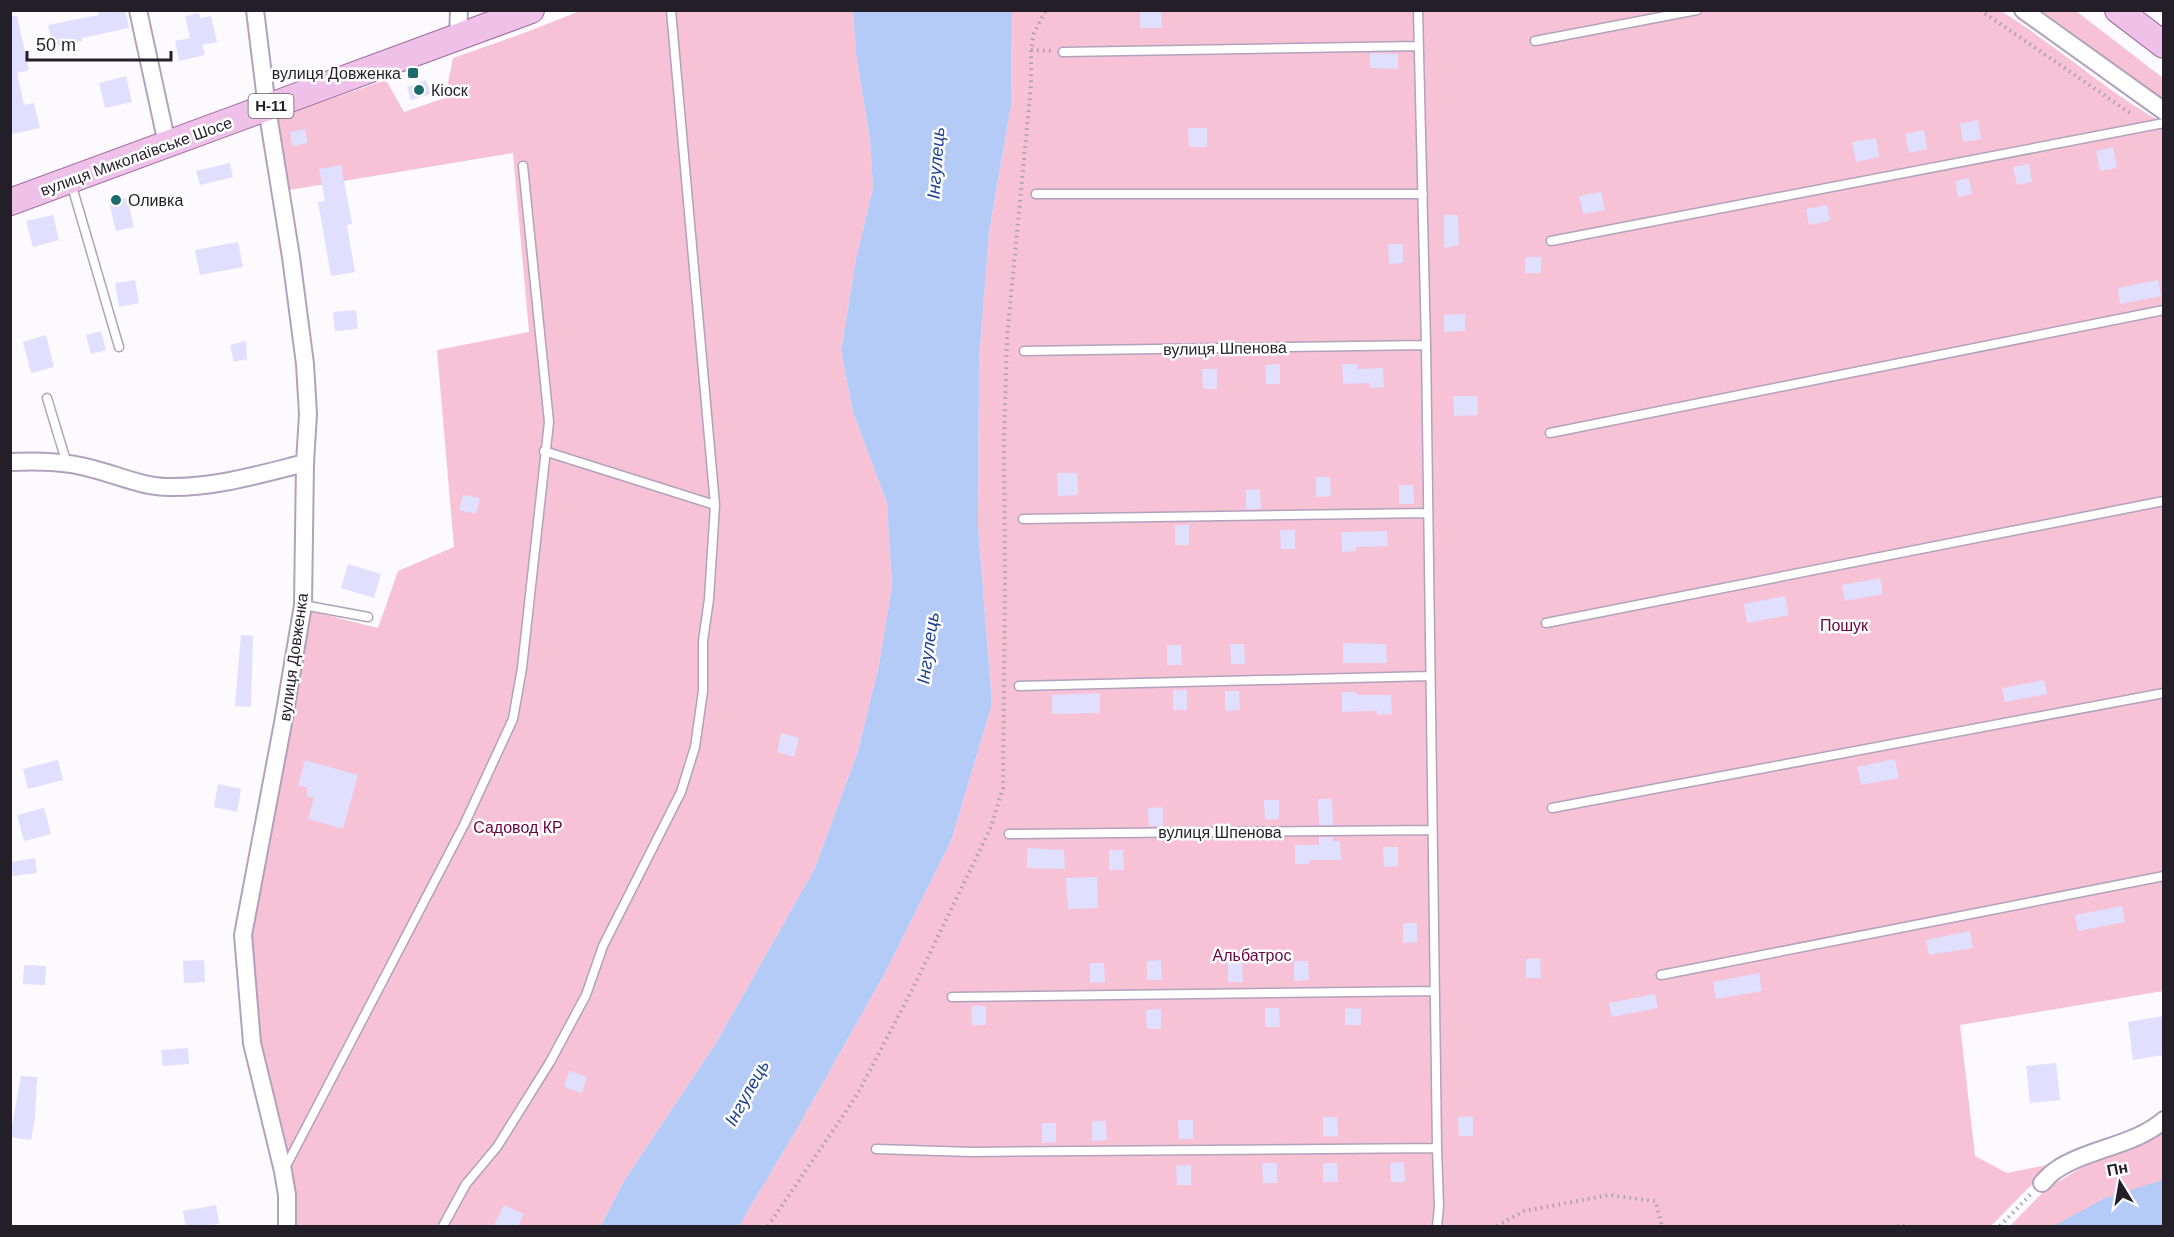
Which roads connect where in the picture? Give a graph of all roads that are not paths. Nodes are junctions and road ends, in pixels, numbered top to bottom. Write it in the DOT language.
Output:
graph roads {
  1 [pos="138,10"];
  2 [pos="255,10"];
  3 [pos="459,10"];
  4 [pos="531,10"];
  5 [pos="671,10"];
  6 [pos="1418,10"];
  7 [pos="1697,10"];
  8 [pos="2023,10"];
  9 [pos="2133,19"];
  10 [pos="458,38"];
  11 [pos="1535,41"];
  12 [pos="2163,45"];
  13 [pos="1419,46"];
  14 [pos="1063,52"];
  15 [pos="267,108"];
  16 [pos="2163,111"];
  17 [pos="2163,123"];
  18 [pos="167,144"];
  19 [pos="523,166"];
  20 [pos="70,180"];
  21 [pos="1036,194"];
  22 [pos="1423,194"];
  23 [pos="10,202"];
  24 [pos="1551,241"];
  25 [pos="2163,310"];
  26 [pos="1426,345"];
  27 [pos="119,347"];
  28 [pos="1024,351"];
  29 [pos="47,398"];
  30 [pos="1550,433"];
  31 [pos="544,451"];
  32 [pos="10,462"];
  33 [pos="305,463"];
  34 [pos="67,464"];
  35 [pos="2163,501"];
  36 [pos="715,505"];
  37 [pos="1428,513"];
  38 [pos="1023,519"];
  39 [pos="303,605"];
  40 [pos="368,617"];
  41 [pos="1546,623"];
  42 [pos="1430,676"];
  43 [pos="1019,687"];
  44 [pos="2163,693"];
  45 [pos="1552,808"];
  46 [pos="1432,830"];
  47 [pos="1009,834"];
  48 [pos="2163,876"];
  49 [pos="1661,975"];
  50 [pos="1434,991"];
  51 [pos="952,997"];
  52 [pos="2163,1120"];
  53 [pos="1437,1148"];
  54 [pos="876,1149"];
  55 [pos="283,1171"];
  56 [pos="2042,1182"];
  57 [pos="287,1227"];
  58 [pos="443,1227"];
  59 [pos="1437,1227"];
  1 -- 18 [label="street"];
  2 -- 15 [label="street, вулиця Довженка"];
  3 -- 10 [label="street"];
  4 -- 10 [label="main road, вулиця Миколаївське Шосе / Н-11"];
  5 -- 36 [label="lane"];
  6 -- 13 [label="lane"];
  7 -- 11 [label="lane"];
  8 -- 16 [label="street"];
  9 -- 12 [label="main road"];
  10 -- 15 [label="main road, вулиця Миколаївське Шосе / Н-11"];
  13 -- 14 [label="lane"];
  13 -- 22 [label="lane"];
  15 -- 18 [label="main road, вулиця Миколаївське Шосе / Н-11"];
  15 -- 33 [label="street, вулиця Довженка"];
  17 -- 24 [label="lane"];
  18 -- 20 [label="main road, вулиця Миколаївське Шосе / Н-11"];
  19 -- 31 [label="lane"];
  20 -- 23 [label="main road, вулиця Миколаївське Шосе / Н-11"];
  20 -- 27 [label="lane"];
  21 -- 22 [label="lane"];
  22 -- 26 [label="lane"];
  25 -- 30 [label="lane"];
  26 -- 28 [label="lane, вулиця Шпенова"];
  26 -- 37 [label="lane"];
  29 -- 34 [label="lane"];
  31 -- 36 [label="lane"];
  31 -- 55 [label="lane"];
  32 -- 34 [label="street"];
  33 -- 34 [label="street"];
  33 -- 39 [label="street, вулиця Довженка"];
  35 -- 41 [label="lane"];
  36 -- 58 [label="lane"];
  37 -- 38 [label="lane"];
  37 -- 42 [label="lane"];
  39 -- 40 [label="lane"];
  39 -- 55 [label="street, вулиця Довженка"];
  42 -- 43 [label="lane"];
  42 -- 46 [label="lane"];
  44 -- 45 [label="lane"];
  46 -- 47 [label="lane, вулиця Шпенова"];
  46 -- 50 [label="lane"];
  48 -- 49 [label="lane"];
  50 -- 51 [label="lane"];
  50 -- 53 [label="lane"];
  52 -- 56 [label="street"];
  53 -- 54 [label="lane"];
  53 -- 59 [label="lane"];
  55 -- 57 [label="street, вулиця Довженка"];
}
